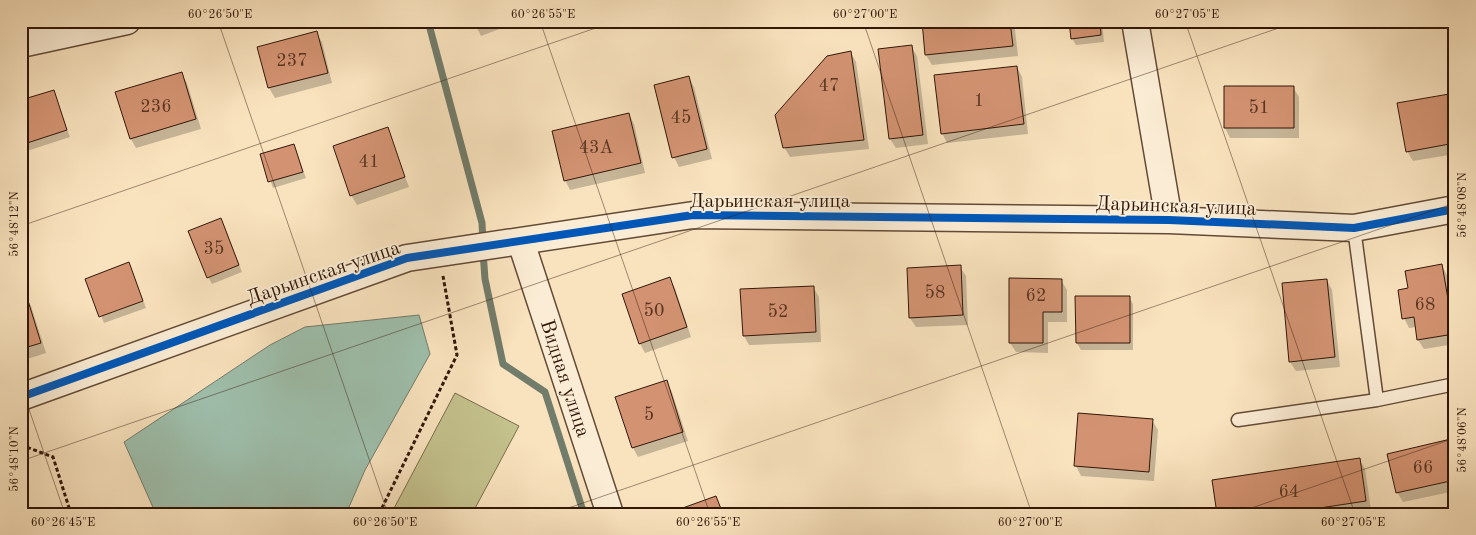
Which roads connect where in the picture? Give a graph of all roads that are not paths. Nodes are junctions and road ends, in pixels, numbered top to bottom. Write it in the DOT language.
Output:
graph roads {
  1 [pos="127,21"];
  2 [pos="1135,21"];
  3 [pos="21,44"];
  4 [pos="1455,209"];
  5 [pos="1169,220"];
  6 [pos="1354,228"];
  7 [pos="521,242"];
  8 [pos="1455,384"];
  9 [pos="21,398"];
  10 [pos="1377,400"];
  11 [pos="1238,420"];
  12 [pos="610,514"];
  1 -- 3 [label="street"];
  2 -- 5 [label="street"];
  4 -- 6 [label="street, Дарьинская улица"];
  5 -- 6 [label="street, Дарьинская улица"];
  5 -- 7 [label="street, Дарьинская улица"];
  6 -- 10 [label="lane"];
  7 -- 9 [label="street, Дарьинская улица"];
  7 -- 12 [label="street, Видная улица"];
  8 -- 10 [label="lane"];
  10 -- 11 [label="lane"];
}
